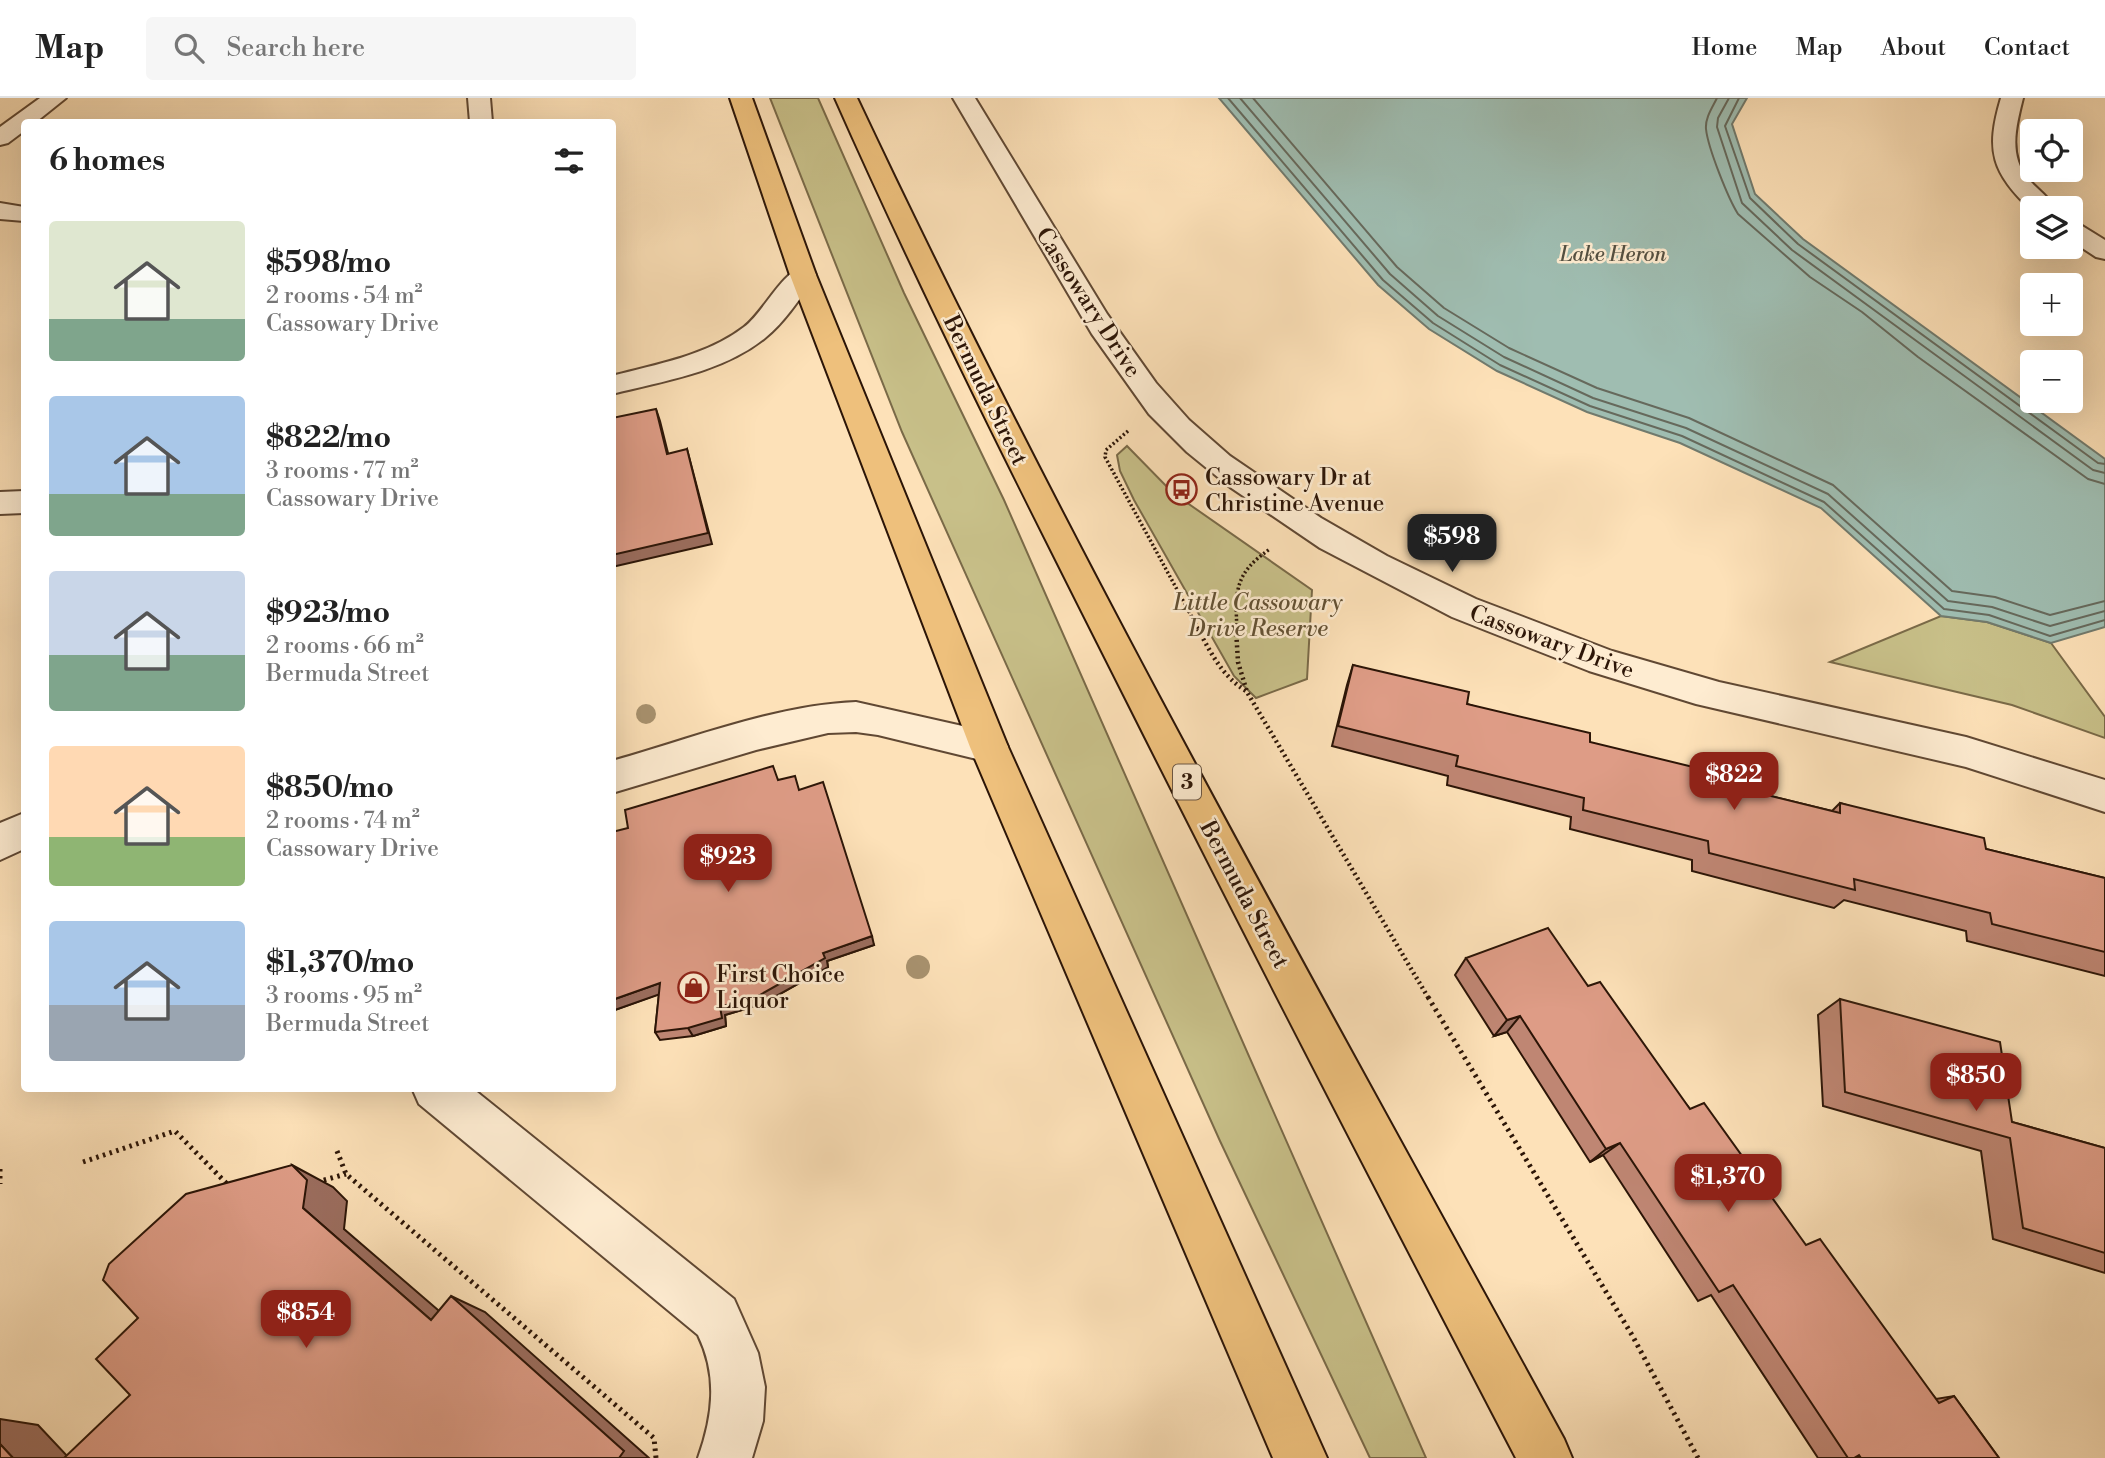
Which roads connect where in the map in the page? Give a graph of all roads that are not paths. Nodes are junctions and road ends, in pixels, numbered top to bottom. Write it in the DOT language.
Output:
graph roads {
  1 [pos="55,98"];
  2 [pos="479,98"];
  3 [pos="741,98"];
  4 [pos="846,98"];
  5 [pos="964,98"];
  6 [pos="2012,98"];
  7 [pos="26,119"];
  8 [pos="481,119"];
  9 [pos="21,123"];
  10 [pos="0,138"];
  11 [pos="2032,196"];
  12 [pos="0,211"];
  13 [pos="21,214"];
  14 [pos="2083,237"];
  15 [pos="2105,251"];
  16 [pos="803,275"];
  17 [pos="616,384"];
  18 [pos="21,502"];
  19 [pos="0,503"];
  20 [pos="989,747"];
  21 [pos="616,776"];
  22 [pos="2105,796"];
  23 [pos="21,832"];
  24 [pos="0,843"];
  25 [pos="440,1092"];
  26 [pos="725,1458"];
  27 [pos="1300,1458"];
  28 [pos="1545,1458"];
  1 -- 7 [label="street"];
  2 -- 8 [label="street"];
  3 -- 16 [label="main road"];
  4 -- 28 [label="main road, Bermuda Street / 3"];
  5 -- 22 [label="street, Cassowary Drive"];
  6 -- 11 [label="street"];
  9 -- 10 [label="street"];
  12 -- 13 [label="street"];
  14 -- 15 [label="street"];
  16 -- 17 [label="street"];
  16 -- 20 [label="main road"];
  18 -- 19 [label="street"];
  20 -- 21 [label="street"];
  20 -- 27 [label="main road"];
  23 -- 24 [label="street"];
  25 -- 26 [label="street"];
}
